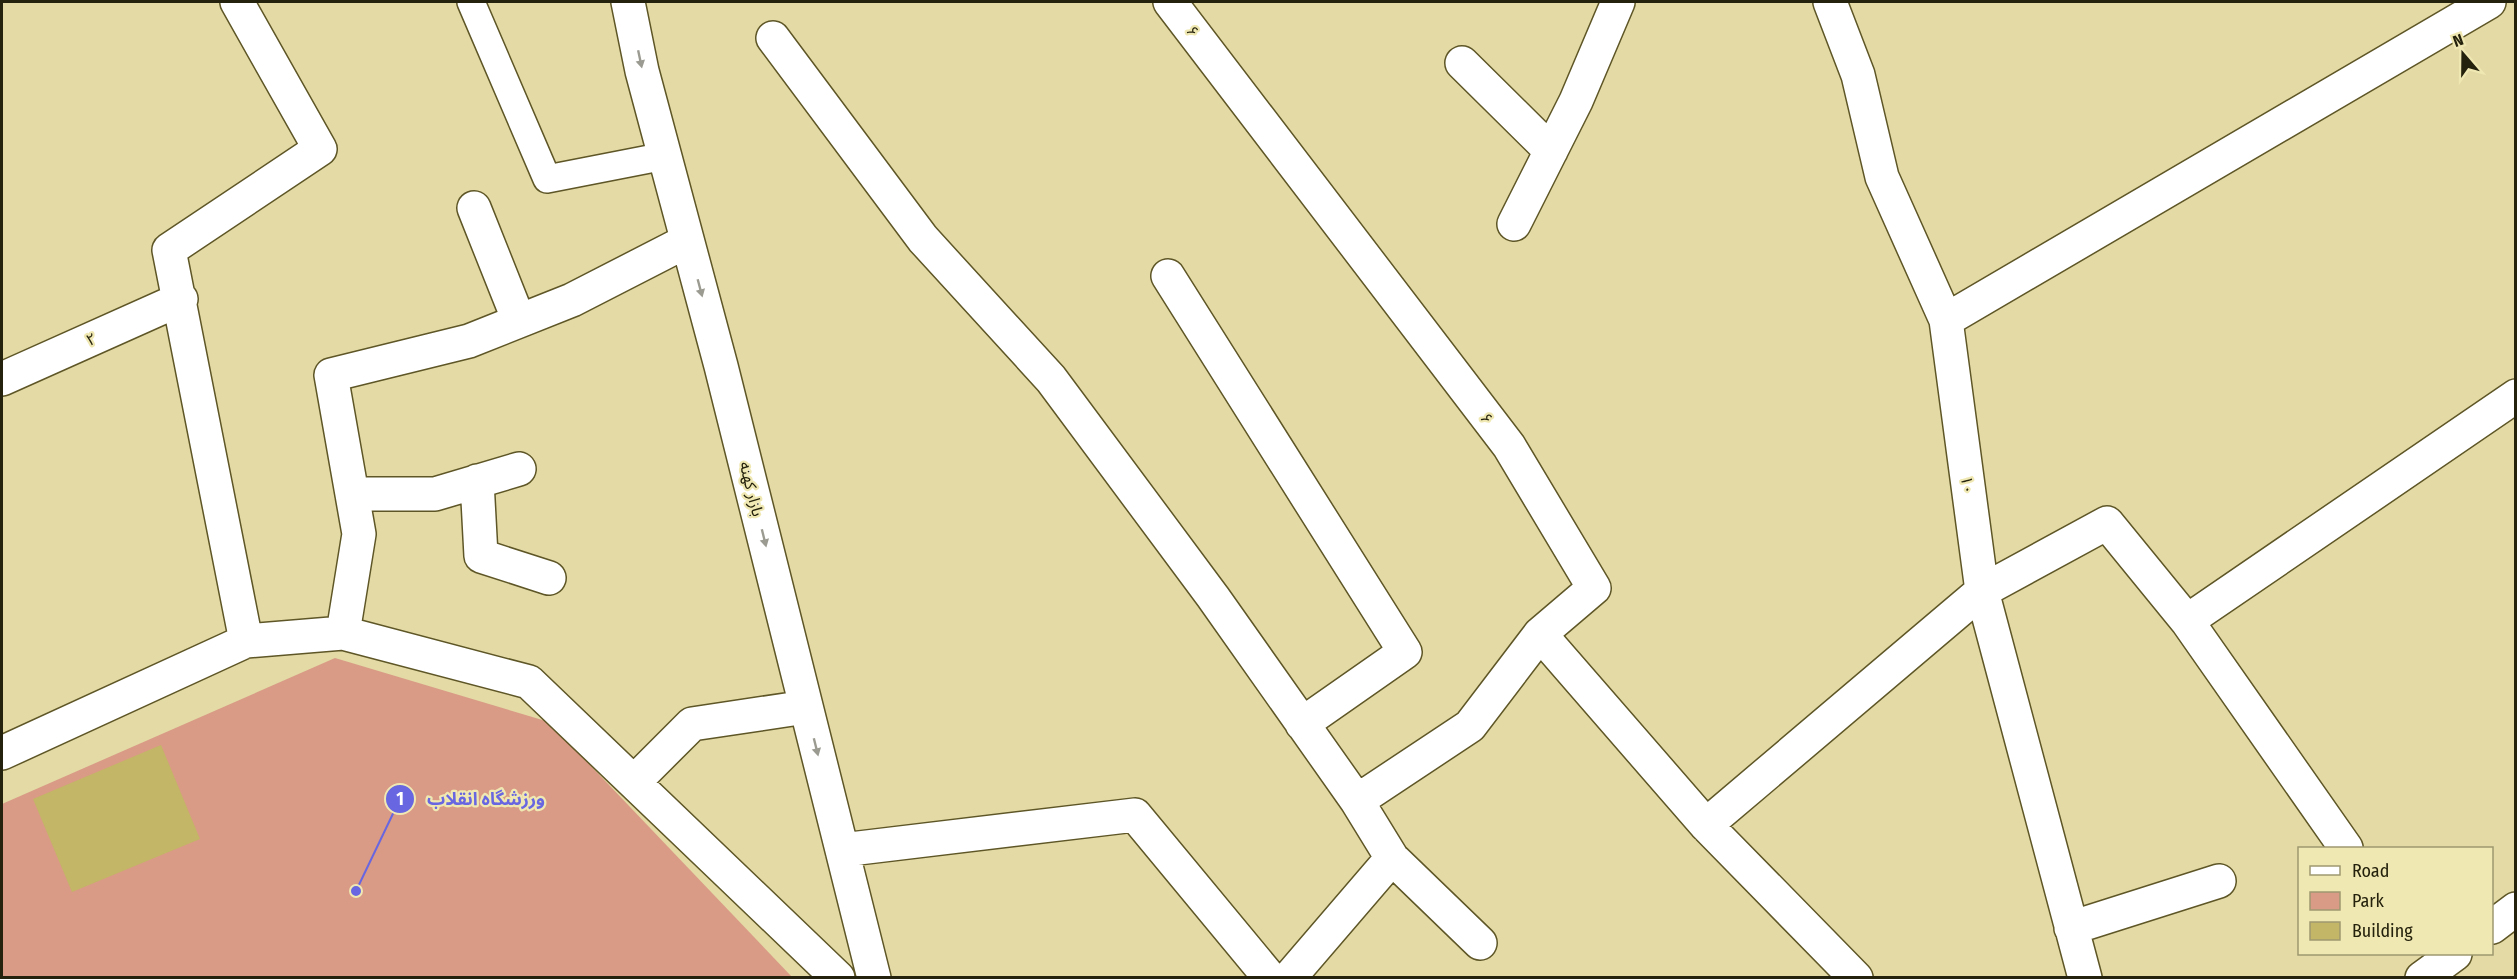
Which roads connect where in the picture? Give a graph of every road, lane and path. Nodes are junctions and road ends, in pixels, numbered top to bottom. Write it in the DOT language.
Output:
graph roads {
  1 [pos="237,2"];
  2 [pos="471,2"];
  3 [pos="628,2"];
  4 [pos="1170,2"];
  5 [pos="1618,2"];
  6 [pos="1830,2"];
  7 [pos="2489,2"];
  8 [pos="773,38"];
  9 [pos="1462,63"];
  10 [pos="1551,151"];
  11 [pos="665,156"];
  12 [pos="474,208"];
  13 [pos="1514,224"];
  14 [pos="687,241"];
  15 [pos="1168,276"];
  16 [pos="180,299"];
  17 [pos="1946,320"];
  18 [pos="519,321"];
  19 [pos="2,379"];
  20 [pos="2516,396"];
  21 [pos="519,469"];
  22 [pos="477,481"];
  23 [pos="352,494"];
  24 [pos="549,578"];
  25 [pos="1982,591"];
  26 [pos="2187,621"];
  27 [pos="343,633"];
  28 [pos="1540,634"];
  29 [pos="246,641"];
  30 [pos="806,707"];
  31 [pos="1302,724"];
  32 [pos="2,753"];
  33 [pos="634,782"];
  34 [pos="1357,801"];
  35 [pos="1706,825"];
  36 [pos="2345,847"];
  37 [pos="842,850"];
  38 [pos="1392,858"];
  39 [pos="2219,881"];
  40 [pos="2516,909"];
  41 [pos="2493,926"];
  42 [pos="2071,928"];
  43 [pos="1480,943"];
  44 [pos="838,978"];
  45 [pos="874,978"];
  46 [pos="1270,978"];
  47 [pos="1288,978"];
  48 [pos="1856,978"];
  49 [pos="2085,978"];
  1 -- 16 [label="street"];
  2 -- 11 [label="street"];
  3 -- 11 [label="street, بازار کهنه, one-way"];
  4 -- 28 [label="street, ۶"];
  5 -- 10 [label="street"];
  6 -- 17 [label="street, ۱۰"];
  7 -- 17 [label="street"];
  8 -- 31 [label="street"];
  9 -- 10 [label="street"];
  10 -- 13 [label="street"];
  11 -- 14 [label="street, بازار کهنه"];
  12 -- 18 [label="street"];
  14 -- 18 [label="street"];
  14 -- 30 [label="street, بازار کهنه, one-way"];
  15 -- 31 [label="street"];
  16 -- 19 [label="street, ۲"];
  16 -- 29 [label="street"];
  17 -- 25 [label="street, ۱۰"];
  18 -- 23 [label="street"];
  20 -- 26 [label="street"];
  21 -- 22 [label="street"];
  22 -- 23 [label="street"];
  22 -- 24 [label="street"];
  23 -- 27 [label="street"];
  25 -- 26 [label="street"];
  25 -- 35 [label="street"];
  25 -- 42 [label="street, ۱۰"];
  26 -- 36 [label="street"];
  27 -- 29 [label="street"];
  27 -- 33 [label="street"];
  28 -- 34 [label="street, ۶"];
  28 -- 35 [label="street"];
  29 -- 32 [label="street"];
  30 -- 33 [label="street"];
  30 -- 37 [label="street, بازار کهنه, one-way"];
  31 -- 34 [label="street"];
  33 -- 44 [label="street"];
  34 -- 38 [label="street"];
  35 -- 48 [label="street"];
  37 -- 45 [label="street, بازار کهنه"];
  37 -- 46 [label="street"];
  38 -- 43 [label="street"];
  38 -- 47 [label="street"];
  39 -- 42 [label="street"];
  40 -- 41 [label="street"];
  42 -- 49 [label="street, ۱۰"];
}
